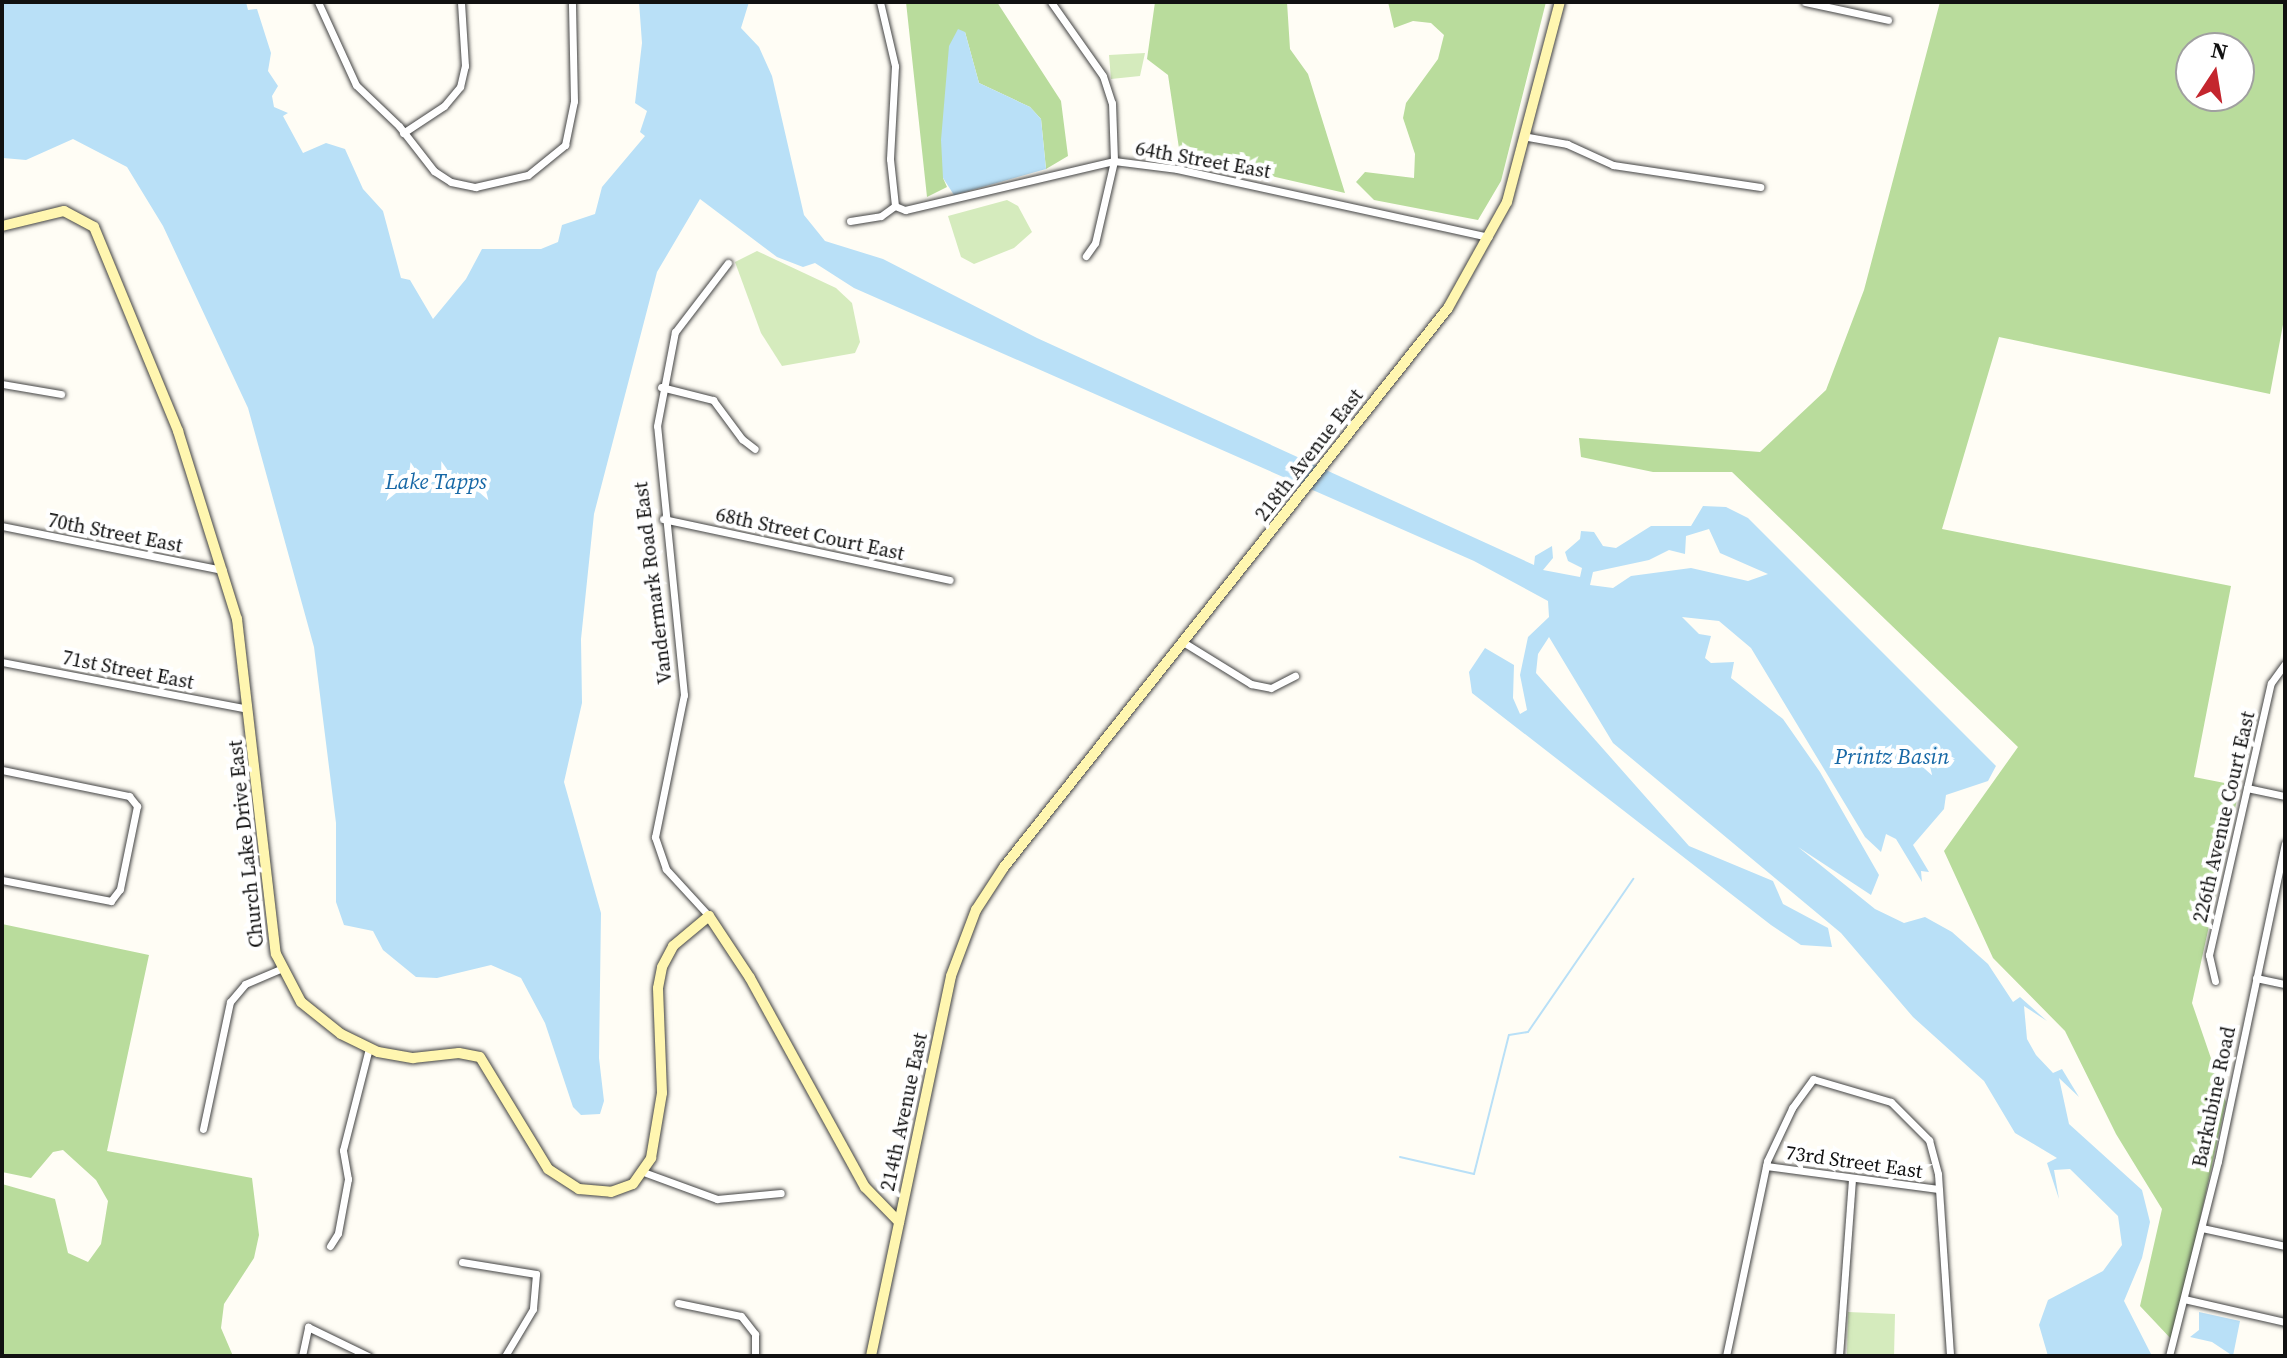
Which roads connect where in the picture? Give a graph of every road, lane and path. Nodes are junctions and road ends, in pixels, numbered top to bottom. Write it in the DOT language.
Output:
graph roads {
  1 [pos="318,2"];
  2 [pos="461,2"];
  3 [pos="572,2"];
  4 [pos="880,2"];
  5 [pos="1051,2"];
  6 [pos="1560,2"];
  7 [pos="1805,2"];
  8 [pos="1888,20"];
  9 [pos="403,133"];
  10 [pos="1528,137"];
  11 [pos="1114,161"];
  12 [pos="1760,187"];
  13 [pos="895,206"];
  14 [pos="850,221"];
  15 [pos="2,226"];
  16 [pos="1461,229"];
  17 [pos="1491,237"];
  18 [pos="1086,256"];
  19 [pos="1479,258"];
  20 [pos="728,263"];
  21 [pos="2,384"];
  22 [pos="661,387"];
  23 [pos="61,394"];
  24 [pos="755,449"];
  25 [pos="663,519"];
  26 [pos="2,526"];
  27 [pos="223,570"];
  28 [pos="950,580"];
  29 [pos="1183,642"];
  30 [pos="2,662"];
  31 [pos="2285,664"];
  32 [pos="1295,676"];
  33 [pos="248,709"];
  34 [pos="2,770"];
  35 [pos="2247,788"];
  36 [pos="2285,796"];
  37 [pos="2285,844"];
  38 [pos="2,880"];
  39 [pos="993,882"];
  40 [pos="709,916"];
  41 [pos="280,969"];
  42 [pos="2256,978"];
  43 [pos="2215,981"];
  44 [pos="2285,984"];
  45 [pos="369,1048"];
  46 [pos="203,1129"];
  47 [pos="1766,1166"];
  48 [pos="646,1173"];
  49 [pos="1852,1178"];
  50 [pos="1938,1189"];
  51 [pos="781,1193"];
  52 [pos="899,1222"];
  53 [pos="2202,1228"];
  54 [pos="330,1246"];
  55 [pos="2285,1246"];
  56 [pos="462,1262"];
  57 [pos="2184,1299"];
  58 [pos="678,1303"];
  59 [pos="2285,1322"];
  60 [pos="302,1356"];
  61 [pos="368,1356"];
  62 [pos="505,1356"];
  63 [pos="755,1356"];
  64 [pos="871,1356"];
  65 [pos="1726,1356"];
  66 [pos="1839,1356"];
  67 [pos="1950,1356"];
  68 [pos="2169,1356"];
  1 -- 9 [label="street"];
  2 -- 9 [label="street"];
  3 -- 9 [label="street"];
  4 -- 13 [label="street"];
  5 -- 11 [label="street"];
  6 -- 10 [label="street, 218th Avenue East"];
  7 -- 8 [label="street"];
  10 -- 12 [label="street"];
  10 -- 17 [label="street, 218th Avenue East"];
  11 -- 13 [label="street, 64th Street East"];
  11 -- 16 [label="street, 64th Street East"];
  11 -- 18 [label="street"];
  13 -- 14 [label="street, 64th Street East"];
  15 -- 27 [label="street, Church Lake Drive East"];
  16 -- 17 [label="street, 64th Street East"];
  16 -- 19 [label="street"];
  17 -- 19 [label="street, 218th Avenue East"];
  19 -- 29 [label="street, 218th Avenue East"];
  20 -- 22 [label="street, Vandermark Road East"];
  21 -- 23 [label="street"];
  22 -- 24 [label="street"];
  22 -- 25 [label="street, Vandermark Road East"];
  25 -- 28 [label="street, 68th Street Court East"];
  25 -- 40 [label="street, Vandermark Road East"];
  26 -- 27 [label="street, 70th Street East"];
  27 -- 33 [label="street, Church Lake Drive East"];
  29 -- 32 [label="street"];
  29 -- 39 [label="street, 218th Avenue East"];
  30 -- 33 [label="street, 71st Street East"];
  31 -- 35 [label="street, 226th Avenue Court East"];
  33 -- 41 [label="street, Church Lake Drive East"];
  34 -- 38 [label="street"];
  35 -- 36 [label="street"];
  35 -- 43 [label="street, 226th Avenue Court East"];
  37 -- 42 [label="street, Barkubine Road"];
  39 -- 52 [label="street, 214th Avenue East"];
  40 -- 48 [label="street"];
  40 -- 52 [label="street, Vandermark Road East"];
  41 -- 45 [label="street, Church Lake Drive East"];
  41 -- 46 [label="street"];
  42 -- 44 [label="street"];
  42 -- 53 [label="street, Barkubine Road"];
  45 -- 48 [label="street, Church Lake Drive East"];
  45 -- 54 [label="street"];
  47 -- 49 [label="street, 73rd Street East"];
  47 -- 50 [label="street"];
  47 -- 65 [label="street"];
  48 -- 51 [label="street"];
  49 -- 50 [label="street, 73rd Street East"];
  49 -- 66 [label="street"];
  50 -- 67 [label="street"];
  52 -- 64 [label="street, 214th Avenue East"];
  53 -- 55 [label="street"];
  53 -- 57 [label="street, Barkubine Road"];
  56 -- 62 [label="street"];
  57 -- 59 [label="street"];
  57 -- 68 [label="street, Barkubine Road"];
  58 -- 63 [label="street"];
  60 -- 61 [label="street"];
}
